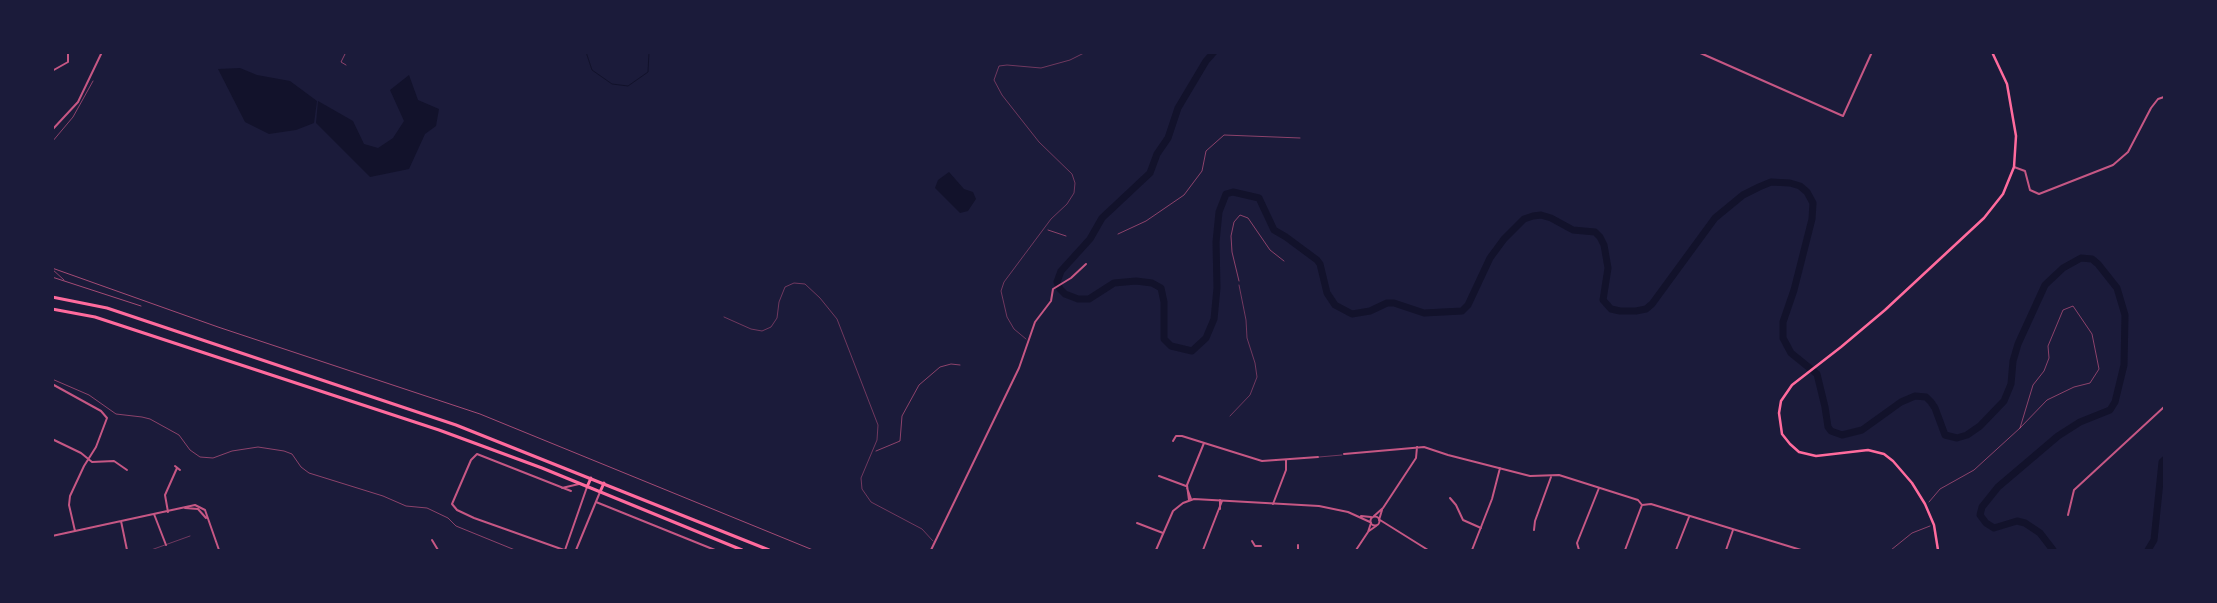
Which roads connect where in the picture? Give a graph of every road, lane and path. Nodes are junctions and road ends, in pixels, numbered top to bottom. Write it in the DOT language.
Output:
graph roads {
  1 [pos="68,52"];
  2 [pos="102,52"];
  3 [pos="346,52"];
  4 [pos="1086,52"];
  5 [pos="1133,52"];
  6 [pos="1136,52"];
  7 [pos="1698,52"];
  8 [pos="1872,52"];
  9 [pos="1992,52"];
  10 [pos="346,65"];
  11 [pos="52,71"];
  12 [pos="90,78"];
  13 [pos="2164,97"];
  14 [pos="52,130"];
  15 [pos="1300,138"];
  16 [pos="52,142"];
  17 [pos="2014,167"];
  18 [pos="1044,228"];
  19 [pos="1118,234"];
  20 [pos="1066,236"];
  21 [pos="1284,261"];
  22 [pos="1086,264"];
  23 [pos="52,269"];
  24 [pos="64,280"];
  25 [pos="1239,284"];
  26 [pos="52,296"];
  27 [pos="52,309"];
  28 [pos="724,318"];
  29 [pos="1030,342"];
  30 [pos="960,366"];
  31 [pos="52,379"];
  32 [pos="52,384"];
  33 [pos="2164,407"];
  34 [pos="1230,416"];
  35 [pos="2020,428"];
  36 [pos="52,439"];
  37 [pos="1173,441"];
  38 [pos="1204,443"];
  39 [pos="1417,447"];
  40 [pos="872,452"];
  41 [pos="1344,454"];
  42 [pos="1318,457"];
  43 [pos="88,459"];
  44 [pos="1286,460"];
  45 [pos="1500,468"];
  46 [pos="127,470"];
  47 [pos="180,470"];
  48 [pos="1159,476"];
  49 [pos="1551,477"];
  50 [pos="592,478"];
  51 [pos="604,483"];
  52 [pos="578,484"];
  53 [pos="588,487"];
  54 [pos="1186,487"];
  55 [pos="561,488"];
  56 [pos="1599,488"];
  57 [pos="571,491"];
  58 [pos="600,492"];
  59 [pos="1450,498"];
  60 [pos="1190,499"];
  61 [pos="1221,500"];
  62 [pos="596,502"];
  63 [pos="1273,504"];
  64 [pos="1925,504"];
  65 [pos="1642,505"];
  66 [pos="1383,508"];
  67 [pos="168,512"];
  68 [pos="154,514"];
  69 [pos="2068,515"];
  70 [pos="1359,516"];
  71 [pos="1374,516"];
  72 [pos="1689,517"];
  73 [pos="1380,520"];
  74 [pos="121,521"];
  75 [pos="1371,522"];
  76 [pos="1137,523"];
  77 [pos="1376,525"];
  78 [pos="1934,525"];
  79 [pos="1388,526"];
  80 [pos="1481,528"];
  81 [pos="1534,530"];
  82 [pos="1734,530"];
  83 [pos="75,532"];
  84 [pos="1368,532"];
  85 [pos="1163,533"];
  86 [pos="52,536"];
  87 [pos="190,536"];
  88 [pos="432,540"];
  89 [pos="1252,541"];
  90 [pos="934,543"];
  91 [pos="166,545"];
  92 [pos="1298,545"];
  93 [pos="1255,546"];
  94 [pos="1261,546"];
  95 [pos="127,550"];
  96 [pos="151,550"];
  97 [pos="219,550"];
  98 [pos="438,550"];
  99 [pos="515,550"];
  100 [pos="565,550"];
  101 [pos="577,550"];
  102 [pos="715,550"];
  103 [pos="742,550"];
  104 [pos="769,550"];
  105 [pos="931,550"];
  106 [pos="1156,550"];
  107 [pos="1203,550"];
  108 [pos="1252,550"];
  109 [pos="1298,550"];
  110 [pos="1356,550"];
  111 [pos="1427,550"];
  112 [pos="1472,550"];
  113 [pos="1579,550"];
  114 [pos="1625,550"];
  115 [pos="1676,550"];
  116 [pos="1726,550"];
  117 [pos="1801,550"];
  118 [pos="1891,550"];
  119 [pos="1938,550"];
  1 -- 11 [label="street"];
  2 -- 12 [label="street"];
  3 -- 10 [label="path"];
  4 -- 18 [label="lane"];
  5 -- 6 [label="lane"];
  7 -- 8 [label="street"];
  9 -- 17 [label="main road"];
  12 -- 14 [label="street"];
  12 -- 16 [label="path"];
  13 -- 17 [label="street"];
  15 -- 19 [label="path"];
  17 -- 64 [label="main road"];
  18 -- 20 [label="path"];
  18 -- 29 [label="lane"];
  21 -- 25 [label="path"];
  22 -- 29 [label="street"];
  23 -- 24 [label="path"];
  25 -- 34 [label="lane"];
  26 -- 50 [label="highway"];
  27 -- 52 [label="highway"];
  28 -- 40 [label="lane"];
  29 -- 90 [label="street"];
  30 -- 40 [label="path"];
  31 -- 99 [label="path"];
  32 -- 43 [label="street"];
  33 -- 69 [label="street"];
  35 -- 35 [label="path"];
  35 -- 64 [label="path"];
  36 -- 43 [label="street"];
  37 -- 38 [label="street"];
  38 -- 44 [label="street"];
  38 -- 54 [label="street"];
  39 -- 41 [label="street"];
  39 -- 45 [label="street"];
  39 -- 66 [label="street"];
  40 -- 90 [label="lane"];
  41 -- 42 [label="lane"];
  42 -- 44 [label="street"];
  43 -- 46 [label="street"];
  43 -- 83 [label="street"];
  44 -- 63 [label="street"];
  45 -- 49 [label="street"];
  45 -- 80 [label="street"];
  47 -- 67 [label="street"];
  48 -- 54 [label="street"];
  49 -- 56 [label="street"];
  49 -- 81 [label="street"];
  50 -- 51 [label="highway"];
  50 -- 53 [label="highway"];
  51 -- 58 [label="highway"];
  51 -- 104 [label="highway"];
  52 -- 53 [label="highway"];
  52 -- 55 [label="street"];
  53 -- 58 [label="highway"];
  53 -- 100 [label="street"];
  54 -- 60 [label="street"];
  55 -- 57 [label="street"];
  55 -- 100 [label="street"];
  56 -- 65 [label="street"];
  56 -- 113 [label="street"];
  58 -- 62 [label="street"];
  58 -- 103 [label="highway"];
  59 -- 80 [label="street"];
  60 -- 61 [label="street"];
  60 -- 85 [label="street"];
  61 -- 63 [label="street"];
  61 -- 107 [label="street"];
  62 -- 101 [label="street"];
  62 -- 102 [label="street"];
  63 -- 70 [label="street"];
  64 -- 78 [label="main road"];
  65 -- 72 [label="street"];
  65 -- 114 [label="street"];
  66 -- 71 [label="street"];
  66 -- 73 [label="street"];
  67 -- 68 [label="street"];
  67 -- 97 [label="street"];
  68 -- 74 [label="street"];
  68 -- 91 [label="street"];
  70 -- 71 [label="street"];
  70 -- 75 [label="street"];
  71 -- 73 [label="street"];
  71 -- 75 [label="street"];
  72 -- 82 [label="street"];
  72 -- 115 [label="street"];
  73 -- 77 [label="street"];
  73 -- 79 [label="street"];
  74 -- 83 [label="street"];
  74 -- 95 [label="street"];
  75 -- 77 [label="street"];
  75 -- 84 [label="street"];
  76 -- 85 [label="street"];
  77 -- 79 [label="street"];
  77 -- 84 [label="street"];
  78 -- 118 [label="path"];
  78 -- 119 [label="main road"];
  79 -- 111 [label="street"];
  80 -- 112 [label="street"];
  82 -- 116 [label="street"];
  82 -- 117 [label="street"];
  83 -- 86 [label="street"];
  84 -- 110 [label="street"];
  85 -- 106 [label="street"];
  87 -- 91 [label="lane"];
  88 -- 98 [label="street"];
  89 -- 93 [label="street"];
  90 -- 105 [label="street"];
  91 -- 96 [label="lane"];
  92 -- 109 [label="street"];
  93 -- 94 [label="street"];
  93 -- 108 [label="street"];
  100 -- 101 [label="street"];
}
